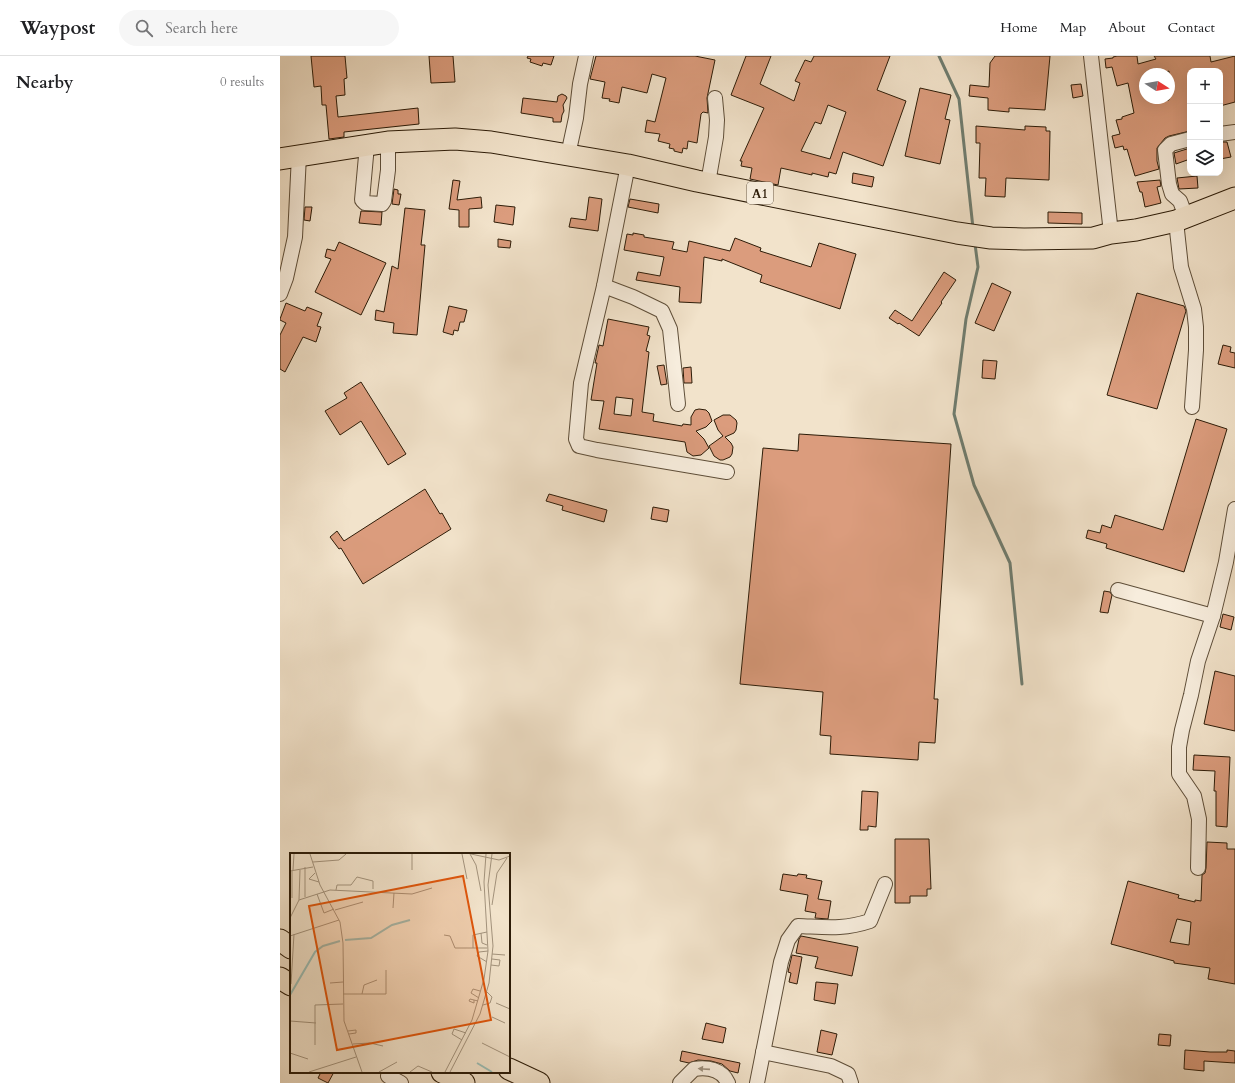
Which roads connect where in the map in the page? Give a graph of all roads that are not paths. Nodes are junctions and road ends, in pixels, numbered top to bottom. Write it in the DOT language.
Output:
graph roads {
  1 [pos="586,56"];
  2 [pos="1091,56"];
  3 [pos="715,98"];
  4 [pos="1235,132"];
  5 [pos="1223,134"];
  6 [pos="1187,140"];
  7 [pos="388,142"];
  8 [pos="367,145"];
  9 [pos="568,155"];
  10 [pos="289,157"];
  11 [pos="628,165"];
  12 [pos="364,178"];
  13 [pos="387,180"];
  14 [pos="708,183"];
  15 [pos="1235,198"];
  16 [pos="1181,219"];
  17 [pos="1111,233"];
  18 [pos="604,286"];
  19 [pos="280,294"];
  20 [pos="678,404"];
  21 [pos="1192,407"];
  22 [pos="727,472"];
  23 [pos="1235,509"];
  24 [pos="1118,590"];
  25 [pos="1213,616"];
  26 [pos="1198,868"];
  27 [pos="885,884"];
  28 [pos="280,940"];
  29 [pos="290,947"];
  30 [pos="280,978"];
  31 [pos="290,984"];
  32 [pos="763,1052"];
  33 [pos="510,1069"];
  34 [pos="444,1073"];
  35 [pos="388,1077"];
  36 [pos="401,1083"];
  37 [pos="464,1083"];
  38 [pos="539,1083"];
  39 [pos="680,1083"];
  40 [pos="728,1083"];
  41 [pos="757,1083"];
  42 [pos="851,1083"];
  1 -- 9 [label="street"];
  2 -- 17 [label="street"];
  3 -- 14 [label="street"];
  4 -- 5 [label="street"];
  6 -- 16 [label="street"];
  7 -- 8 [label="highway, A1"];
  7 -- 9 [label="highway, A1"];
  7 -- 13 [label="street"];
  8 -- 10 [label="highway, A1"];
  8 -- 12 [label="street"];
  9 -- 11 [label="highway, A1"];
  10 -- 19 [label="street"];
  11 -- 14 [label="highway, A1"];
  11 -- 18 [label="street"];
  12 -- 13 [label="street"];
  12 -- 13 [label="street"];
  14 -- 17 [label="highway, A1"];
  15 -- 16 [label="highway, A1"];
  16 -- 17 [label="highway, A1"];
  16 -- 21 [label="street"];
  18 -- 20 [label="street"];
  18 -- 22 [label="street"];
  23 -- 25 [label="street"];
  24 -- 25 [label="street"];
  25 -- 26 [label="street"];
  27 -- 32 [label="street"];
  28 -- 29 [label="highway"];
  30 -- 31 [label="highway"];
  32 -- 41 [label="street"];
  32 -- 42 [label="street"];
  33 -- 38 [label="highway"];
  34 -- 37 [label="highway"];
  35 -- 36 [label="street"];
  40 -- 39 [label="street, one-way"];
}
